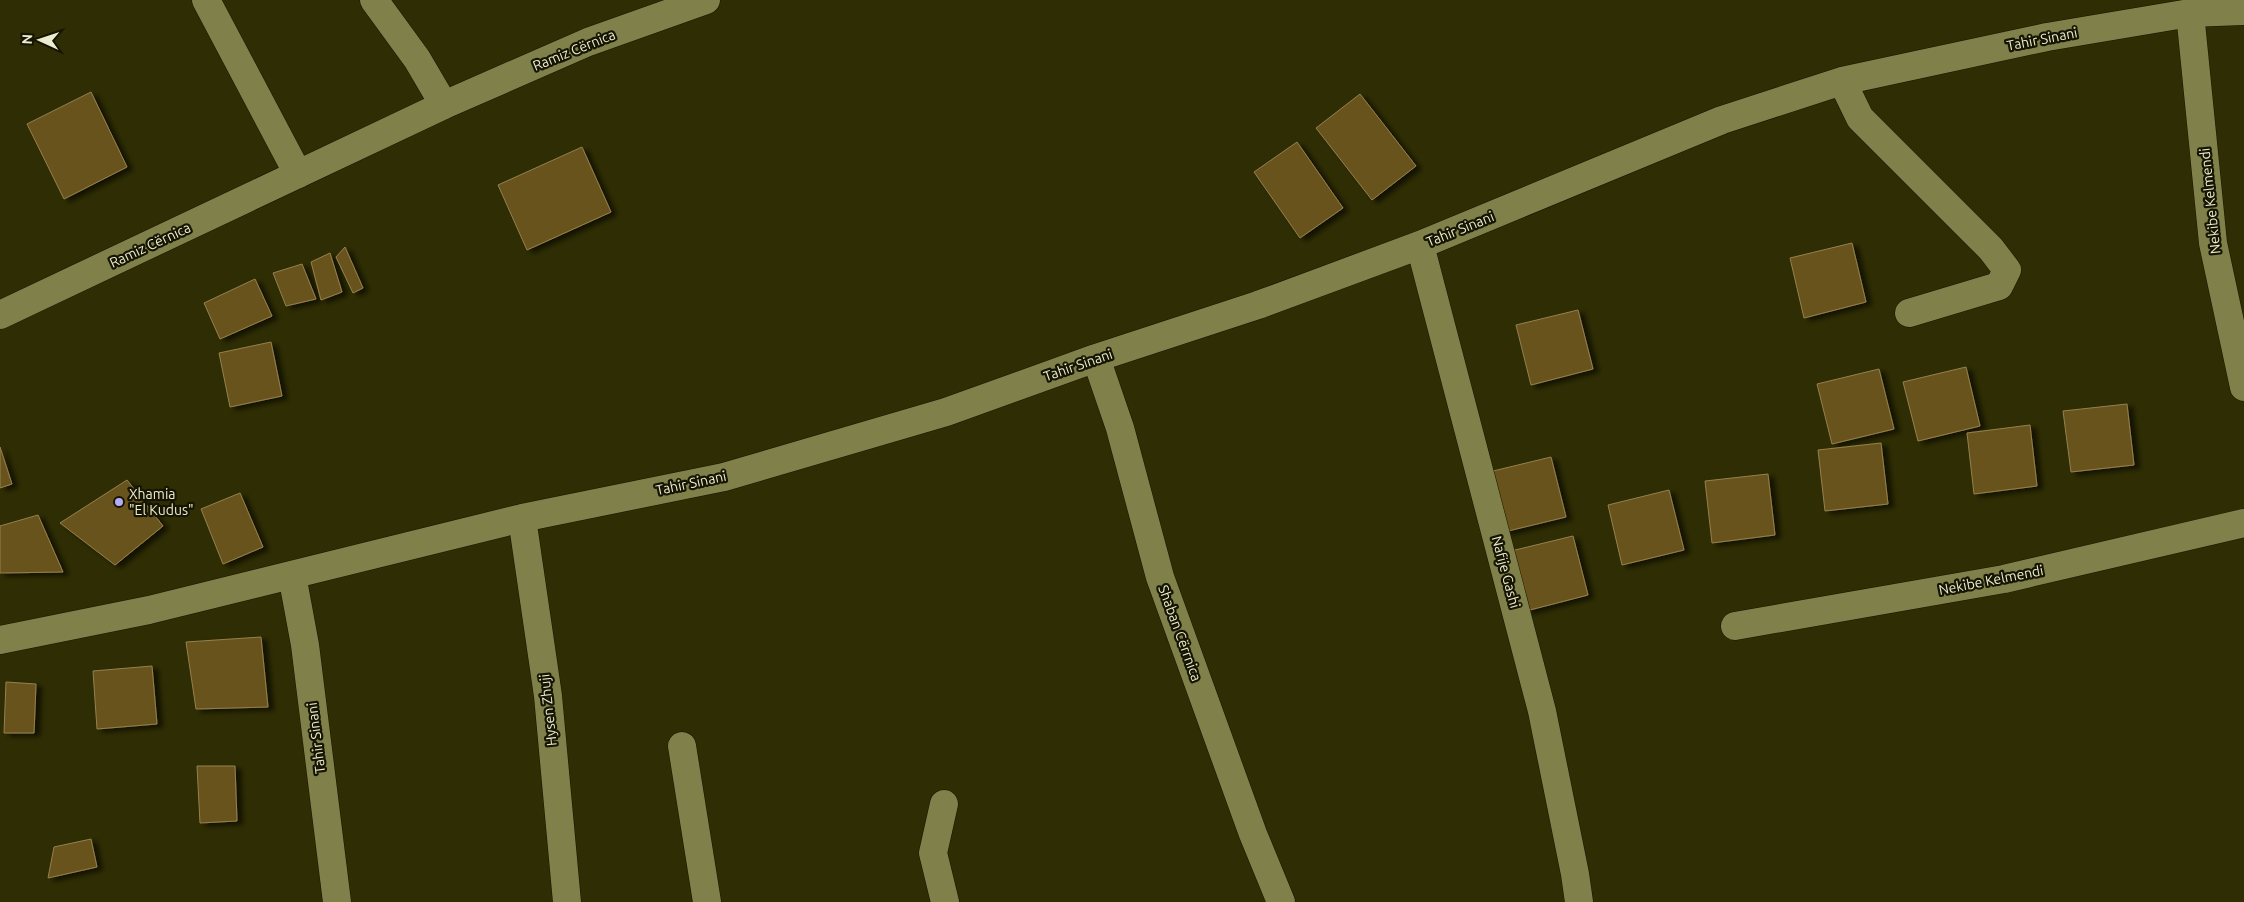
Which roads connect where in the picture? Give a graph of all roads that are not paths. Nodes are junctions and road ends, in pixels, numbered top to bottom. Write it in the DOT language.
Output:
graph roads {
  1 [pos="206,0"];
  2 [pos="374,0"];
  3 [pos="706,0"];
  4 [pos="2244,11"];
  5 [pos="2190,13"];
  6 [pos="1842,81"];
  7 [pos="444,105"];
  8 [pos="298,174"];
  9 [pos="1420,244"];
  10 [pos="1909,313"];
  11 [pos="0,315"];
  12 [pos="1096,358"];
  13 [pos="2244,387"];
  14 [pos="522,518"];
  15 [pos="2244,523"];
  16 [pos="292,575"];
  17 [pos="1735,626"];
  18 [pos="0,640"];
  19 [pos="682,746"];
  20 [pos="944,804"];
  21 [pos="337,902"];
  22 [pos="567,902"];
  23 [pos="707,902"];
  24 [pos="945,902"];
  25 [pos="1281,902"];
  26 [pos="1578,902"];
  1 -- 8 [label="street"];
  2 -- 7 [label="street"];
  3 -- 7 [label="street, Ramiz Cërnica"];
  4 -- 5 [label="street, Tahir Sinani"];
  5 -- 6 [label="street, Tahir Sinani"];
  5 -- 13 [label="street, Nekibe Kelmendi"];
  6 -- 9 [label="street, Tahir Sinani"];
  6 -- 10 [label="street"];
  7 -- 8 [label="street, Ramiz Cërnica"];
  8 -- 11 [label="street, Ramiz Cërnica"];
  9 -- 12 [label="street, Tahir Sinani"];
  9 -- 26 [label="street, Nafije Gashi"];
  12 -- 14 [label="street, Tahir Sinani"];
  12 -- 25 [label="street, Shaban Cërrnica"];
  14 -- 16 [label="street, Tahir Sinani"];
  14 -- 22 [label="street, Hysen Zhuji"];
  15 -- 17 [label="street, Nekibe Kelmendi"];
  16 -- 18 [label="street, Tahir Sinani"];
  16 -- 21 [label="street, Tahir Sinani"];
  19 -- 23 [label="street"];
  20 -- 24 [label="street"];
}
